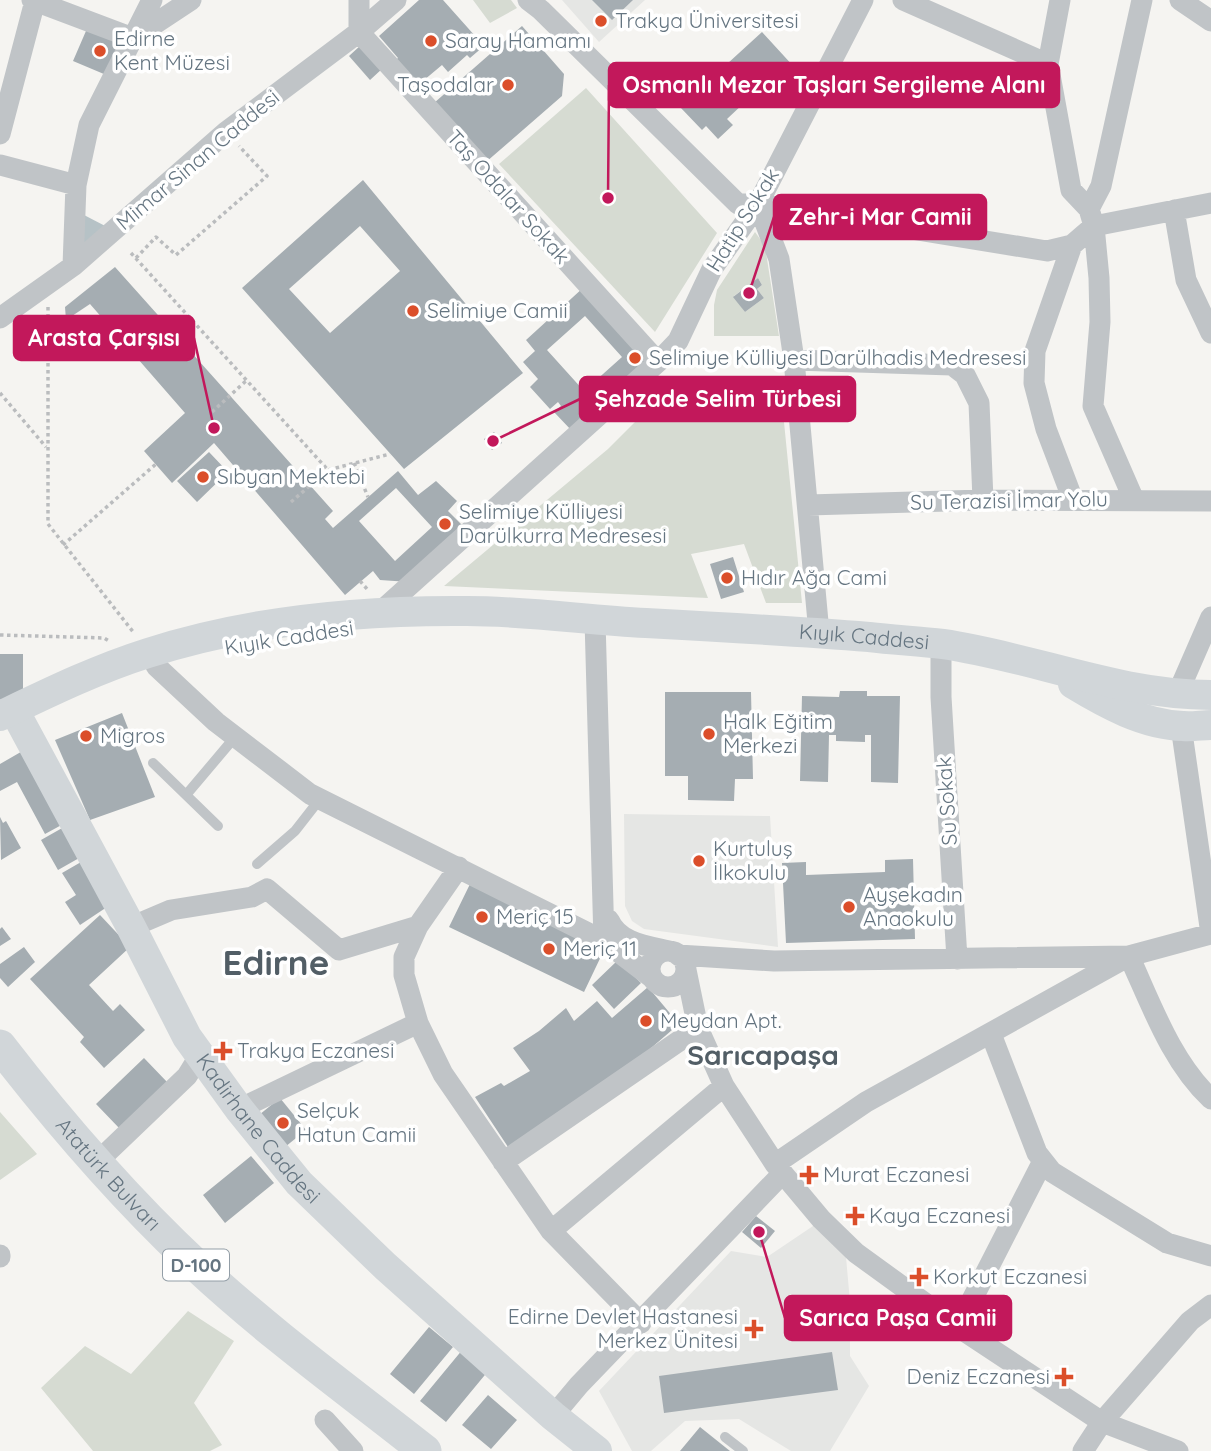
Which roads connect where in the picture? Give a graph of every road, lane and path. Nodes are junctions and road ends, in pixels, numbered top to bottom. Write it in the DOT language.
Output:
graph roads {
  1 [pos="152,0"];
  2 [pos="191,0"];
  3 [pos="359,0"];
  4 [pos="396,0"];
  5 [pos="528,0"];
  6 [pos="903,0"];
  7 [pos="1060,0"];
  8 [pos="1142,0"];
  9 [pos="1180,0"];
  10 [pos="42,2"];
  11 [pos="856,3"];
  12 [pos="1211,21"];
  13 [pos="359,32"];
  14 [pos="133,38"];
  15 [pos="1048,64"];
  16 [pos="226,132"];
  17 [pos="0,134"];
  18 [pos="0,165"];
  19 [pos="76,185"];
  20 [pos="1211,203"];
  21 [pos="758,204"];
  22 [pos="1174,210"];
  23 [pos="1091,217"];
  24 [pos="1072,245"];
  25 [pos="131,253"];
  26 [pos="136,258"];
  27 [pos="73,267"];
  28 [pos="48,284"];
  29 [pos="0,318"];
  30 [pos="1211,333"];
  31 [pos="793,360"];
  32 [pos="658,362"];
  33 [pos="247,380"];
  34 [pos="0,393"];
  35 [pos="212,412"];
  36 [pos="48,449"];
  37 [pos="390,454"];
  38 [pos="354,463"];
  39 [pos="156,464"];
  40 [pos="328,470"];
  41 [pos="368,497"];
  42 [pos="983,500"];
  43 [pos="1073,500"];
  44 [pos="1133,500"];
  45 [pos="1211,501"];
  46 [pos="291,502"];
  47 [pos="808,505"];
  48 [pos="63,545"];
  49 [pos="380,612"];
  50 [pos="1211,618"];
  51 [pos="595,620"];
  52 [pos="819,633"];
  53 [pos="0,635"];
  54 [pos="942,644"];
  55 [pos="144,660"];
  56 [pos="1046,667"];
  57 [pos="1177,695"];
  58 [pos="1211,695"];
  59 [pos="9,722"];
  60 [pos="1211,725"];
  61 [pos="1181,726"];
  62 [pos="235,737"];
  63 [pos="153,764"];
  64 [pos="186,795"];
  65 [pos="320,799"];
  66 [pos="218,826"];
  67 [pos="257,864"];
  68 [pos="459,867"];
  69 [pos="604,908"];
  70 [pos="418,926"];
  71 [pos="131,927"];
  72 [pos="1211,934"];
  73 [pos="604,941"];
  74 [pos="1129,956"];
  75 [pos="679,959"];
  76 [pos="957,959"];
  77 [pos="655,981"];
  78 [pos="418,1023"];
  79 [pos="698,1028"];
  80 [pos="991,1034"];
  81 [pos="0,1046"];
  82 [pos="198,1054"];
  83 [pos="0,1080"];
  84 [pos="724,1086"];
  85 [pos="1211,1099"];
  86 [pos="239,1109"];
  87 [pos="1043,1161"];
  88 [pos="503,1162"];
  89 [pos="95,1164"];
  90 [pos="779,1169"];
  91 [pos="551,1231"];
  92 [pos="1211,1256"];
  93 [pos="1211,1305"];
  94 [pos="641,1322"];
  95 [pos="958,1327"];
  96 [pos="553,1416"];
  97 [pos="325,1420"];
  98 [pos="1102,1422"];
  99 [pos="725,1437"];
  100 [pos="354,1451"];
  101 [pos="392,1451"];
  102 [pos="425,1451"];
  103 [pos="597,1451"];
  104 [pos="743,1451"];
  105 [pos="1083,1451"];
  106 [pos="1178,1451"];
  1 -- 14 [label="street"];
  2 -- 14 [label="street"];
  3 -- 13 [label="street"];
  4 -- 13 [label="street, Mimar Sinan Caddesi"];
  5 -- 21 [label="street"];
  6 -- 15 [label="street"];
  7 -- 15 [label="street"];
  8 -- 23 [label="street"];
  9 -- 12 [label="street"];
  10 -- 14 [label="street"];
  10 -- 17 [label="street"];
  11 -- 21 [label="street, Hatip Sokak"];
  13 -- 16 [label="street, Mimar Sinan Caddesi"];
  13 -- 32 [label="street, Taş Odalar Sokak"];
  14 -- 19 [label="street"];
  15 -- 23 [label="street"];
  16 -- 26 [label="path"];
  16 -- 27 [label="street, Mimar Sinan Caddesi"];
  18 -- 19 [label="street"];
  19 -- 27 [label="street"];
  20 -- 22 [label="street"];
  21 -- 24 [label="street"];
  21 -- 31 [label="street"];
  21 -- 32 [label="street, Hatip Sokak"];
  22 -- 23 [label="street"];
  22 -- 30 [label="street"];
  23 -- 24 [label="street"];
  23 -- 44 [label="street"];
  24 -- 43 [label="street"];
  25 -- 26 [label="path"];
  26 -- 33 [label="path"];
  27 -- 28 [label="street, Mimar Sinan Caddesi"];
  28 -- 29 [label="street, Mimar Sinan Caddesi"];
  28 -- 36 [label="path"];
  31 -- 42 [label="street"];
  31 -- 47 [label="street"];
  32 -- 49 [label="street, Hatip Sokak"];
  33 -- 35 [label="path"];
  33 -- 40 [label="path"];
  34 -- 36 [label="path"];
  36 -- 48 [label="path"];
  37 -- 38 [label="path"];
  38 -- 40 [label="path"];
  38 -- 41 [label="path"];
  39 -- 48 [label="path"];
  40 -- 46 [label="path"];
  42 -- 43 [label="street, Su Terazisi İmar Yolu"];
  42 -- 47 [label="street, Su Terazisi İmar Yolu"];
  43 -- 44 [label="street, Su Terazisi İmar Yolu"];
  44 -- 45 [label="street, Su Terazisi İmar Yolu"];
  47 -- 52 [label="street"];
  48 -- 55 [label="path"];
  49 -- 51 [label="main road, Kıyık Caddesi"];
  49 -- 55 [label="main road, Kıyık Caddesi"];
  50 -- 57 [label="street"];
  51 -- 52 [label="main road, Kıyık Caddesi"];
  51 -- 55 [label="main road, Kıyık Caddesi"];
  51 -- 69 [label="street"];
  52 -- 54 [label="main road, Kıyık Caddesi"];
  53 -- 55 [label="path"];
  54 -- 56 [label="main road, Kıyık Caddesi"];
  54 -- 76 [label="street, Su Sokak"];
  55 -- 59 [label="main road, Kıyık Caddesi"];
  55 -- 62 [label="street"];
  56 -- 57 [label="main road, Kıyık Caddesi"];
  56 -- 61 [label="main road, Kıyık Caddesi"];
  57 -- 58 [label="main road, Kıyık Caddesi"];
  59 -- 71 [label="main road, Kadirhane Caddesi"];
  60 -- 61 [label="main road, Kıyık Caddesi"];
  61 -- 72 [label="street"];
  62 -- 64 [label="lane"];
  62 -- 65 [label="street"];
  63 -- 64 [label="lane"];
  64 -- 66 [label="lane"];
  65 -- 67 [label="lane"];
  65 -- 68 [label="street"];
  68 -- 70 [label="street"];
  68 -- 73 [label="street"];
  69 -- 73 [label="street"];
  69 -- 75 [label="street"];
  70 -- 71 [label="street"];
  70 -- 78 [label="street"];
  71 -- 82 [label="main road, Kadirhane Caddesi"];
  72 -- 74 [label="street"];
  73 -- 77 [label="street"];
  74 -- 76 [label="street"];
  74 -- 80 [label="street"];
  74 -- 85 [label="street"];
  75 -- 76 [label="street"];
  75 -- 77 [label="street"];
  75 -- 77 [label="street"];
  75 -- 79 [label="street"];
  77 -- 79 [label="street"];
  78 -- 86 [label="street"];
  78 -- 88 [label="street"];
  79 -- 84 [label="street"];
  79 -- 88 [label="street"];
  80 -- 87 [label="street"];
  80 -- 90 [label="street"];
  81 -- 89 [label="main road, Atatürk Bulvarı / D-100"];
  82 -- 86 [label="main road, Kadirhane Caddesi"];
  82 -- 89 [label="street"];
  83 -- 101 [label="main road, Atatürk Bulvarı / D-100"];
  84 -- 90 [label="street"];
  84 -- 91 [label="street"];
  86 -- 96 [label="main road, Kadirhane Caddesi"];
  87 -- 92 [label="street"];
  87 -- 95 [label="street"];
  88 -- 91 [label="street"];
  89 -- 102 [label="main road, Atatürk Bulvarı / D-100"];
  90 -- 94 [label="street"];
  90 -- 95 [label="street"];
  91 -- 94 [label="street"];
  93 -- 98 [label="street"];
  94 -- 96 [label="street"];
  95 -- 98 [label="street"];
  96 -- 103 [label="main road, Kadirhane Caddesi"];
  97 -- 100 [label="street"];
  98 -- 105 [label="street"];
  98 -- 106 [label="street"];
  99 -- 104 [label="lane"];
}
